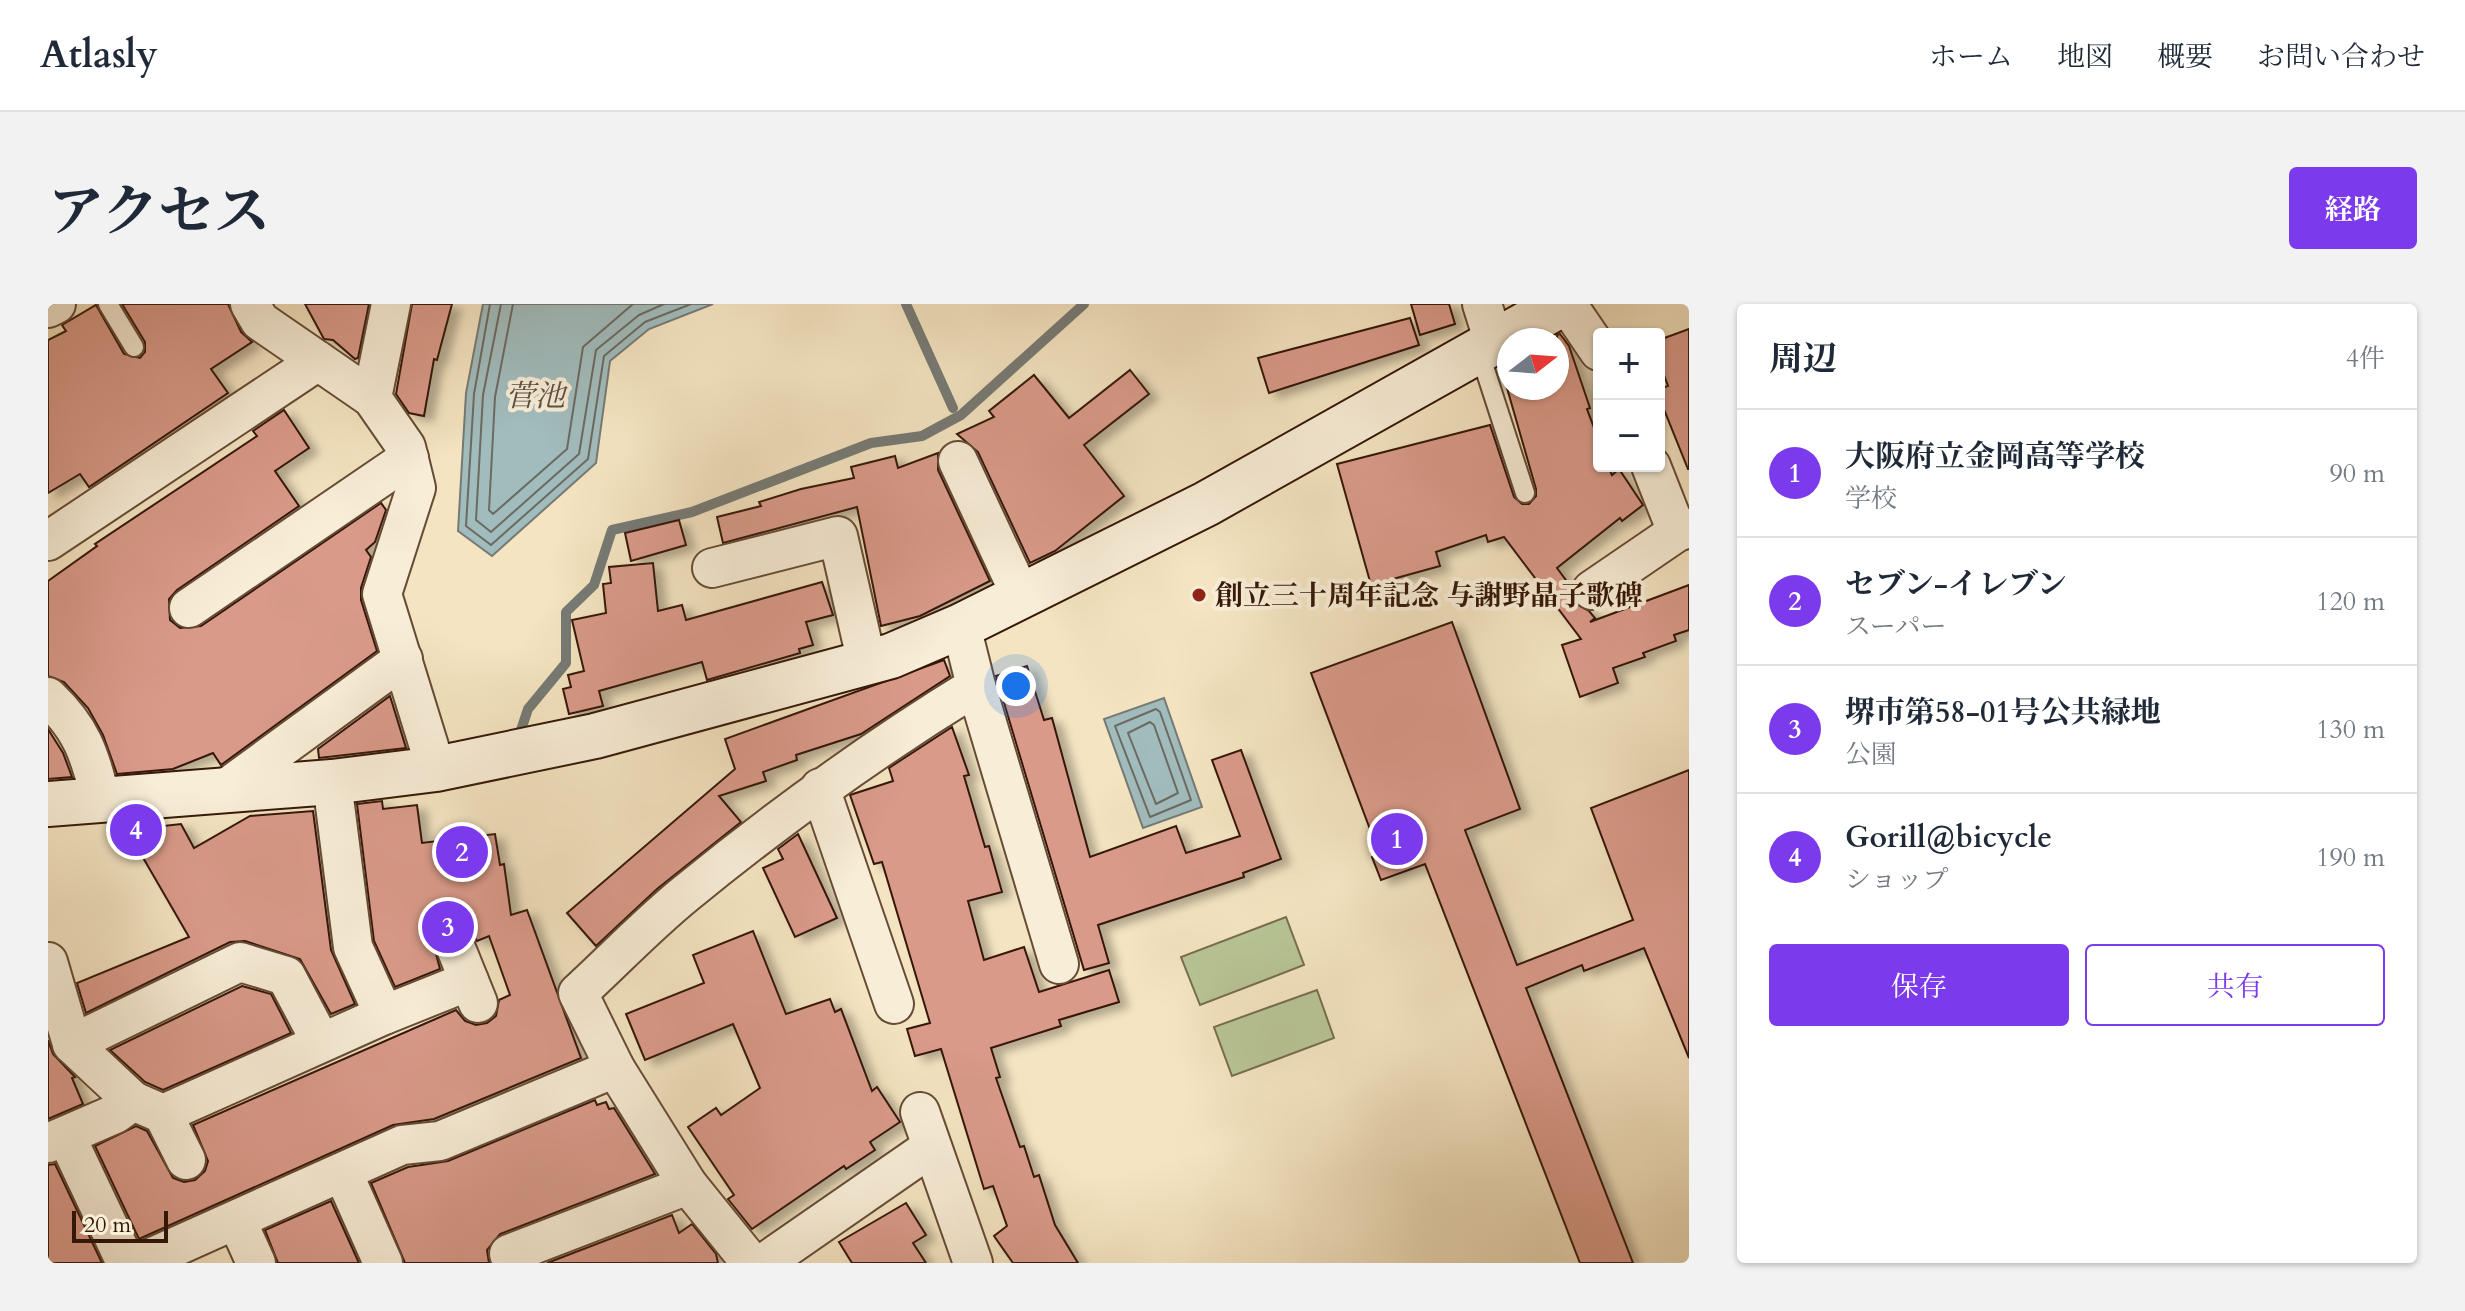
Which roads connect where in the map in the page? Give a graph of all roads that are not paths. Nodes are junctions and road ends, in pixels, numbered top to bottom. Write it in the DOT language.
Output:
graph roads {
  1 [pos="56,304"];
  2 [pos="108,304"];
  3 [pos="250,304"];
  4 [pos="391,304"];
  5 [pos="1564,304"];
  6 [pos="48,308"];
  7 [pos="1485,332"];
  8 [pos="1593,343"];
  9 [pos="134,347"];
  10 [pos="318,361"];
  11 [pos="372,398"];
  12 [pos="409,458"];
  13 [pos="958,461"];
  14 [pos="1654,472"];
  15 [pos="1525,493"];
  16 [pos="1683,530"];
  17 [pos="48,541"];
  18 [pos="712,568"];
  19 [pos="1592,590"];
  20 [pos="1021,596"];
  21 [pos="189,608"];
  22 [pos="961,626"];
  23 [pos="403,659"];
  24 [pos="867,663"];
  25 [pos="976,686"];
  26 [pos="48,697"];
  27 [pos="436,769"];
  28 [pos="332,782"];
  29 [pos="820,788"];
  30 [pos="221,792"];
  31 [pos="101,799"];
  32 [pos="48,804"];
  33 [pos="455,946"];
  34 [pos="48,962"];
  35 [pos="1059,964"];
  36 [pos="894,1004"];
  37 [pos="384,1015"];
  38 [pos="321,1042"];
  39 [pos="72,1044"];
  40 [pos="615,1068"];
  41 [pos="148,1108"];
  42 [pos="57,1139"];
  43 [pos="186,1160"];
  44 [pos="343,1173"];
  45 [pos="688,1185"];
  46 [pos="237,1221"];
  47 [pos="509,1254"];
  48 [pos="126,1263"];
  49 [pos="139,1263"];
  50 [pos="256,1263"];
  51 [pos="383,1263"];
  52 [pos="751,1263"];
  53 [pos="764,1263"];
  54 [pos="973,1263"];
  1 -- 6 [label="street"];
  2 -- 9 [label="lane"];
  3 -- 10 [label="street"];
  4 -- 11 [label="street"];
  5 -- 7 [label="street"];
  5 -- 8 [label="street"];
  7 -- 15 [label="lane"];
  7 -- 20 [label="street"];
  10 -- 11 [label="street"];
  10 -- 17 [label="street"];
  11 -- 12 [label="street"];
  12 -- 21 [label="street"];
  12 -- 23 [label="street"];
  13 -- 20 [label="street"];
  14 -- 16 [label="street"];
  16 -- 19 [label="street"];
  18 -- 24 [label="street"];
  20 -- 22 [label="street"];
  22 -- 24 [label="street"];
  22 -- 25 [label="street"];
  23 -- 27 [label="street"];
  23 -- 30 [label="street"];
  24 -- 27 [label="street"];
  25 -- 29 [label="street"];
  25 -- 35 [label="street"];
  26 -- 31 [label="street"];
  27 -- 28 [label="street"];
  28 -- 30 [label="street"];
  28 -- 37 [label="street"];
  29 -- 36 [label="street"];
  29 -- 40 [label="street"];
  30 -- 31 [label="street"];
  31 -- 32 [label="street"];
  33 -- 37 [label="street"];
  34 -- 39 [label="street"];
  37 -- 38 [label="street"];
  38 -- 39 [label="street"];
  38 -- 41 [label="street"];
  39 -- 41 [label="street"];
  40 -- 44 [label="street"];
  40 -- 45 [label="street"];
  41 -- 42 [label="street"];
  41 -- 43 [label="street"];
  42 -- 48 [label="street"];
  44 -- 46 [label="street"];
  44 -- 51 [label="street"];
  45 -- 47 [label="street"];
  45 -- 52 [label="street"];
  46 -- 49 [label="street"];
  46 -- 50 [label="street"];
  53 -- 54 [label="street"];
}
